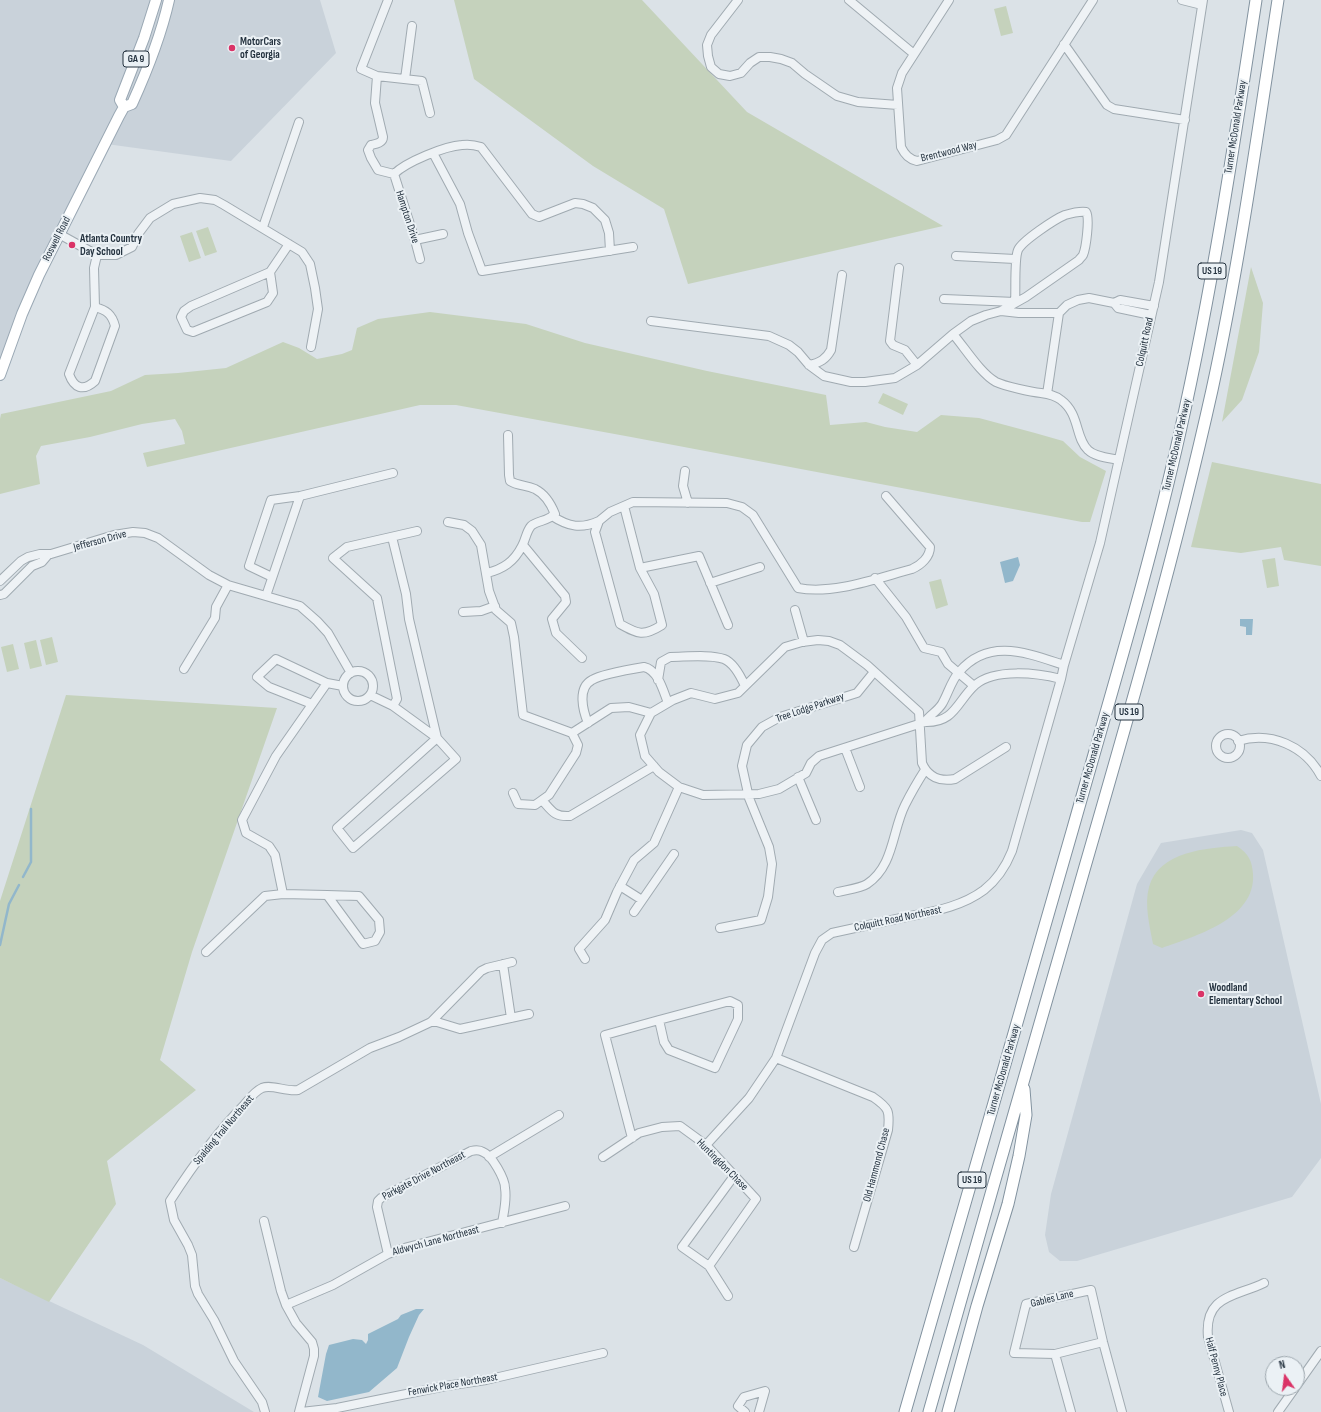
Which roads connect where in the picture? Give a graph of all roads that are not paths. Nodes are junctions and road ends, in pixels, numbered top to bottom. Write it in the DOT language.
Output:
graph roads {
  1 [pos="156,0"];
  2 [pos="168,0"];
  3 [pos="388,0"];
  4 [pos="738,0"];
  5 [pos="849,0"];
  6 [pos="949,0"];
  7 [pos="1092,0"];
  8 [pos="1182,0"];
  9 [pos="1256,0"];
  10 [pos="1278,0"];
  11 [pos="1202,3"];
  12 [pos="412,26"];
  13 [pos="1064,44"];
  14 [pos="914,54"];
  15 [pos="377,76"];
  16 [pos="405,79"];
  17 [pos="898,105"];
  18 [pos="124,107"];
  19 [pos="430,113"];
  20 [pos="1185,120"];
  21 [pos="300,122"];
  22 [pos="433,153"];
  23 [pos="394,174"];
  24 [pos="262,227"];
  25 [pos="59,234"];
  26 [pos="443,234"];
  27 [pos="415,240"];
  28 [pos="289,244"];
  29 [pos="633,247"];
  30 [pos="610,251"];
  31 [pos="98,255"];
  32 [pos="956,256"];
  33 [pos="1015,259"];
  34 [pos="420,260"];
  35 [pos="899,268"];
  36 [pos="270,272"];
  37 [pos="842,275"];
  38 [pos="944,299"];
  39 [pos="1015,302"];
  40 [pos="1114,303"];
  41 [pos="95,306"];
  42 [pos="1154,306"];
  43 [pos="1001,311"];
  44 [pos="1059,313"];
  45 [pos="1151,315"];
  46 [pos="651,321"];
  47 [pos="954,334"];
  48 [pos="311,347"];
  49 [pos="809,365"];
  50 [pos="916,365"];
  51 [pos="0,376"];
  52 [pos="1047,394"];
  53 [pos="508,435"];
  54 [pos="1120,460"];
  55 [pos="685,471"];
  56 [pos="393,473"];
  57 [pos="300,496"];
  58 [pos="886,496"];
  59 [pos="688,503"];
  60 [pos="624,506"];
  61 [pos="552,516"];
  62 [pos="599,521"];
  63 [pos="448,522"];
  64 [pos="417,532"];
  65 [pos="392,537"];
  66 [pos="523,546"];
  67 [pos="48,555"];
  68 [pos="760,567"];
  69 [pos="640,568"];
  70 [pos="487,573"];
  71 [pos="272,577"];
  72 [pos="875,578"];
  73 [pos="0,581"];
  74 [pos="710,583"];
  75 [pos="228,585"];
  76 [pos="0,595"];
  77 [pos="266,596"];
  78 [pos="495,606"];
  79 [pos="794,610"];
  80 [pos="463,612"];
  81 [pos="728,625"];
  82 [pos="804,642"];
  83 [pos="582,658"];
  84 [pos="1064,665"];
  85 [pos="184,669"];
  86 [pos="874,672"];
  87 [pos="351,673"];
  88 [pos="958,673"];
  89 [pos="1061,679"];
  90 [pos="658,680"];
  91 [pos="327,683"];
  92 [pos="344,686"];
  93 [pos="745,686"];
  94 [pos="974,686"];
  95 [pos="370,695"];
  96 [pos="668,703"];
  97 [pos="312,704"];
  98 [pos="393,706"];
  99 [pos="651,713"];
  100 [pos="588,723"];
  101 [pos="923,723"];
  102 [pos="572,733"];
  103 [pos="437,738"];
  104 [pos="1238,741"];
  105 [pos="1006,747"];
  106 [pos="845,748"];
  107 [pos="654,766"];
  108 [pos="925,770"];
  109 [pos="1321,776"];
  110 [pos="798,777"];
  111 [pos="679,787"];
  112 [pos="860,787"];
  113 [pos="513,793"];
  114 [pos="748,794"];
  115 [pos="542,800"];
  116 [pos="816,820"];
  117 [pos="674,854"];
  118 [pos="620,886"];
  119 [pos="838,892"];
  120 [pos="283,894"];
  121 [pos="327,895"];
  122 [pos="642,900"];
  123 [pos="634,912"];
  124 [pos="720,928"];
  125 [pos="206,952"];
  126 [pos="585,959"];
  127 [pos="529,1014"];
  128 [pos="511,1018"];
  129 [pos="659,1020"];
  130 [pos="431,1022"];
  131 [pos="776,1058"];
  132 [pos="1023,1081"];
  133 [pos="558,1115"];
  134 [pos="632,1138"];
  135 [pos="706,1145"];
  136 [pos="489,1157"];
  137 [pos="604,1157"];
  138 [pos="734,1176"];
  139 [pos="565,1206"];
  140 [pos="264,1221"];
  141 [pos="502,1223"];
  142 [pos="854,1247"];
  143 [pos="388,1254"];
  144 [pos="709,1266"];
  145 [pos="1264,1283"];
  146 [pos="728,1296"];
  147 [pos="286,1306"];
  148 [pos="1103,1342"];
  149 [pos="1321,1351"];
  150 [pos="603,1353"];
  151 [pos="1055,1354"];
  152 [pos="1305,1374"];
  153 [pos="913,1385"];
  154 [pos="1289,1396"];
  155 [pos="265,1412"];
  156 [pos="300,1412"];
  157 [pos="745,1412"];
  158 [pos="759,1412"];
  159 [pos="898,1412"];
  160 [pos="905,1412"];
  161 [pos="928,1412"];
  162 [pos="948,1412"];
  163 [pos="1070,1412"];
  164 [pos="1122,1412"];
  165 [pos="1229,1412"];
  166 [pos="1278,1412"];
  1 -- 18 [label="main road, Roswell Road / GA 9"];
  2 -- 18 [label="main road, Roswell Road / GA 9"];
  3 -- 15 [label="street"];
  4 -- 17 [label="street"];
  5 -- 14 [label="street"];
  6 -- 14 [label="street, Brentwood Way"];
  7 -- 13 [label="street, Brentwood Way"];
  8 -- 11 [label="street"];
  9 -- 153 [label="highway, Turner McDonald Parkway / US 19"];
  10 -- 132 [label="highway, Turner McDonald Parkway / US 19"];
  11 -- 20 [label="street, Colquitt Road"];
  12 -- 16 [label="street"];
  13 -- 17 [label="street, Brentwood Way"];
  13 -- 20 [label="street"];
  14 -- 17 [label="street, Brentwood Way"];
  15 -- 16 [label="street"];
  15 -- 23 [label="street"];
  16 -- 19 [label="street"];
  18 -- 25 [label="main road, Roswell Road / GA 9"];
  20 -- 42 [label="street, Colquitt Road"];
  21 -- 24 [label="street"];
  22 -- 23 [label="street"];
  22 -- 30 [label="street"];
  22 -- 30 [label="street"];
  23 -- 27 [label="street, Hampton Drive"];
  24 -- 28 [label="street"];
  24 -- 31 [label="street"];
  25 -- 31 [label="street"];
  25 -- 51 [label="main road, Roswell Road / GA 9"];
  26 -- 27 [label="street"];
  27 -- 34 [label="street, Hampton Drive"];
  28 -- 36 [label="street"];
  28 -- 48 [label="street"];
  29 -- 30 [label="street"];
  31 -- 41 [label="street"];
  32 -- 33 [label="street"];
  33 -- 39 [label="street"];
  33 -- 39 [label="street"];
  35 -- 50 [label="street"];
  36 -- 36 [label="street"];
  37 -- 49 [label="street"];
  38 -- 39 [label="street"];
  39 -- 43 [label="street"];
  40 -- 42 [label="street"];
  40 -- 44 [label="street"];
  40 -- 45 [label="street"];
  41 -- 41 [label="street"];
  42 -- 45 [label="street, Colquitt Road"];
  43 -- 44 [label="street"];
  43 -- 47 [label="street"];
  44 -- 52 [label="street"];
  45 -- 54 [label="street, Colquitt Road"];
  46 -- 49 [label="street"];
  47 -- 50 [label="street"];
  47 -- 52 [label="street"];
  49 -- 50 [label="street"];
  52 -- 54 [label="street"];
  53 -- 61 [label="street"];
  54 -- 84 [label="street, Colquitt Road"];
  55 -- 59 [label="street"];
  56 -- 57 [label="street"];
  57 -- 71 [label="street"];
  57 -- 71 [label="street"];
  58 -- 72 [label="street"];
  59 -- 60 [label="street"];
  59 -- 72 [label="street"];
  60 -- 62 [label="street"];
  60 -- 69 [label="street"];
  61 -- 62 [label="street"];
  61 -- 66 [label="street"];
  62 -- 69 [label="street"];
  63 -- 70 [label="street"];
  64 -- 65 [label="street"];
  65 -- 98 [label="street"];
  65 -- 103 [label="street"];
  66 -- 70 [label="street"];
  66 -- 83 [label="street"];
  67 -- 73 [label="street, Jefferson Drive"];
  67 -- 75 [label="street, Jefferson Drive"];
  67 -- 76 [label="street, Jefferson Drive"];
  68 -- 74 [label="street"];
  69 -- 74 [label="street"];
  70 -- 78 [label="street"];
  71 -- 77 [label="street"];
  72 -- 88 [label="street"];
  74 -- 81 [label="street"];
  75 -- 77 [label="street"];
  75 -- 85 [label="street"];
  77 -- 87 [label="street"];
  78 -- 80 [label="street"];
  78 -- 102 [label="street"];
  79 -- 82 [label="street"];
  82 -- 86 [label="street"];
  82 -- 93 [label="street"];
  84 -- 88 [label="street"];
  84 -- 89 [label="street, Colquitt Road"];
  86 -- 101 [label="street"];
  86 -- 114 [label="street, Tree Lodge Parkway"];
  87 -- 92 [label="street"];
  87 -- 95 [label="street"];
  88 -- 94 [label="street"];
  88 -- 101 [label="street"];
  89 -- 94 [label="street"];
  89 -- 131 [label="street, Colquitt Road Northeast"];
  90 -- 93 [label="street"];
  90 -- 96 [label="street"];
  90 -- 100 [label="street"];
  91 -- 92 [label="street"];
  91 -- 97 [label="street"];
  91 -- 97 [label="street"];
  92 -- 95 [label="street"];
  93 -- 96 [label="street"];
  94 -- 101 [label="street"];
  95 -- 98 [label="street"];
  96 -- 99 [label="street"];
  97 -- 120 [label="street"];
  98 -- 103 [label="street"];
  99 -- 100 [label="street"];
  99 -- 107 [label="street"];
  100 -- 102 [label="street"];
  101 -- 106 [label="street"];
  101 -- 108 [label="street"];
  102 -- 115 [label="street"];
  103 -- 103 [label="street"];
  104 -- 109 [label="street"];
  105 -- 108 [label="street"];
  106 -- 110 [label="street"];
  106 -- 112 [label="street"];
  107 -- 111 [label="street"];
  107 -- 115 [label="street"];
  108 -- 119 [label="street"];
  110 -- 114 [label="street"];
  110 -- 116 [label="street"];
  111 -- 114 [label="street"];
  111 -- 118 [label="street"];
  113 -- 115 [label="street"];
  114 -- 124 [label="street, Tree Lodge Parkway"];
  117 -- 122 [label="street"];
  118 -- 122 [label="street"];
  118 -- 126 [label="street"];
  120 -- 121 [label="street"];
  120 -- 125 [label="street"];
  121 -- 121 [label="street"];
  122 -- 123 [label="street"];
  127 -- 128 [label="street"];
  128 -- 130 [label="street"];
  128 -- 130 [label="street, Spalding Trail Northeast"];
  129 -- 129 [label="street"];
  129 -- 134 [label="street"];
  130 -- 155 [label="street, Spalding Trail Northeast"];
  131 -- 135 [label="street, Colquitt Road Northeast"];
  131 -- 142 [label="street, Old Hammond Chase"];
  132 -- 161 [label="highway, Turner McDonald Parkway / US 19"];
  132 -- 162 [label="highway"];
  133 -- 136 [label="street"];
  134 -- 135 [label="street, Huntingdon Chase"];
  134 -- 137 [label="street, Huntingdon Chase"];
  135 -- 138 [label="street, Huntingdon Chase"];
  136 -- 141 [label="street"];
  136 -- 143 [label="street, Parkgate Drive Northeast"];
  138 -- 144 [label="street, Huntingdon Chase"];
  138 -- 144 [label="street"];
  139 -- 141 [label="street, Aldwych Lane Northeast"];
  140 -- 147 [label="street"];
  141 -- 143 [label="street, Aldwych Lane Northeast"];
  143 -- 147 [label="street, Aldwych Lane Northeast"];
  144 -- 146 [label="street"];
  145 -- 165 [label="street, Half Penny Place"];
  147 -- 156 [label="street"];
  148 -- 151 [label="street, Gables Lane"];
  148 -- 151 [label="street, Gables Lane"];
  148 -- 164 [label="street, Gables Lane"];
  149 -- 152 [label="street"];
  150 -- 156 [label="street, Fenwick Place Northeast"];
  151 -- 163 [label="street"];
  153 -- 159 [label="highway"];
  153 -- 160 [label="highway, Turner McDonald Parkway / US 19"];
  154 -- 166 [label="street"];
  157 -- 158 [label="street"];
}
